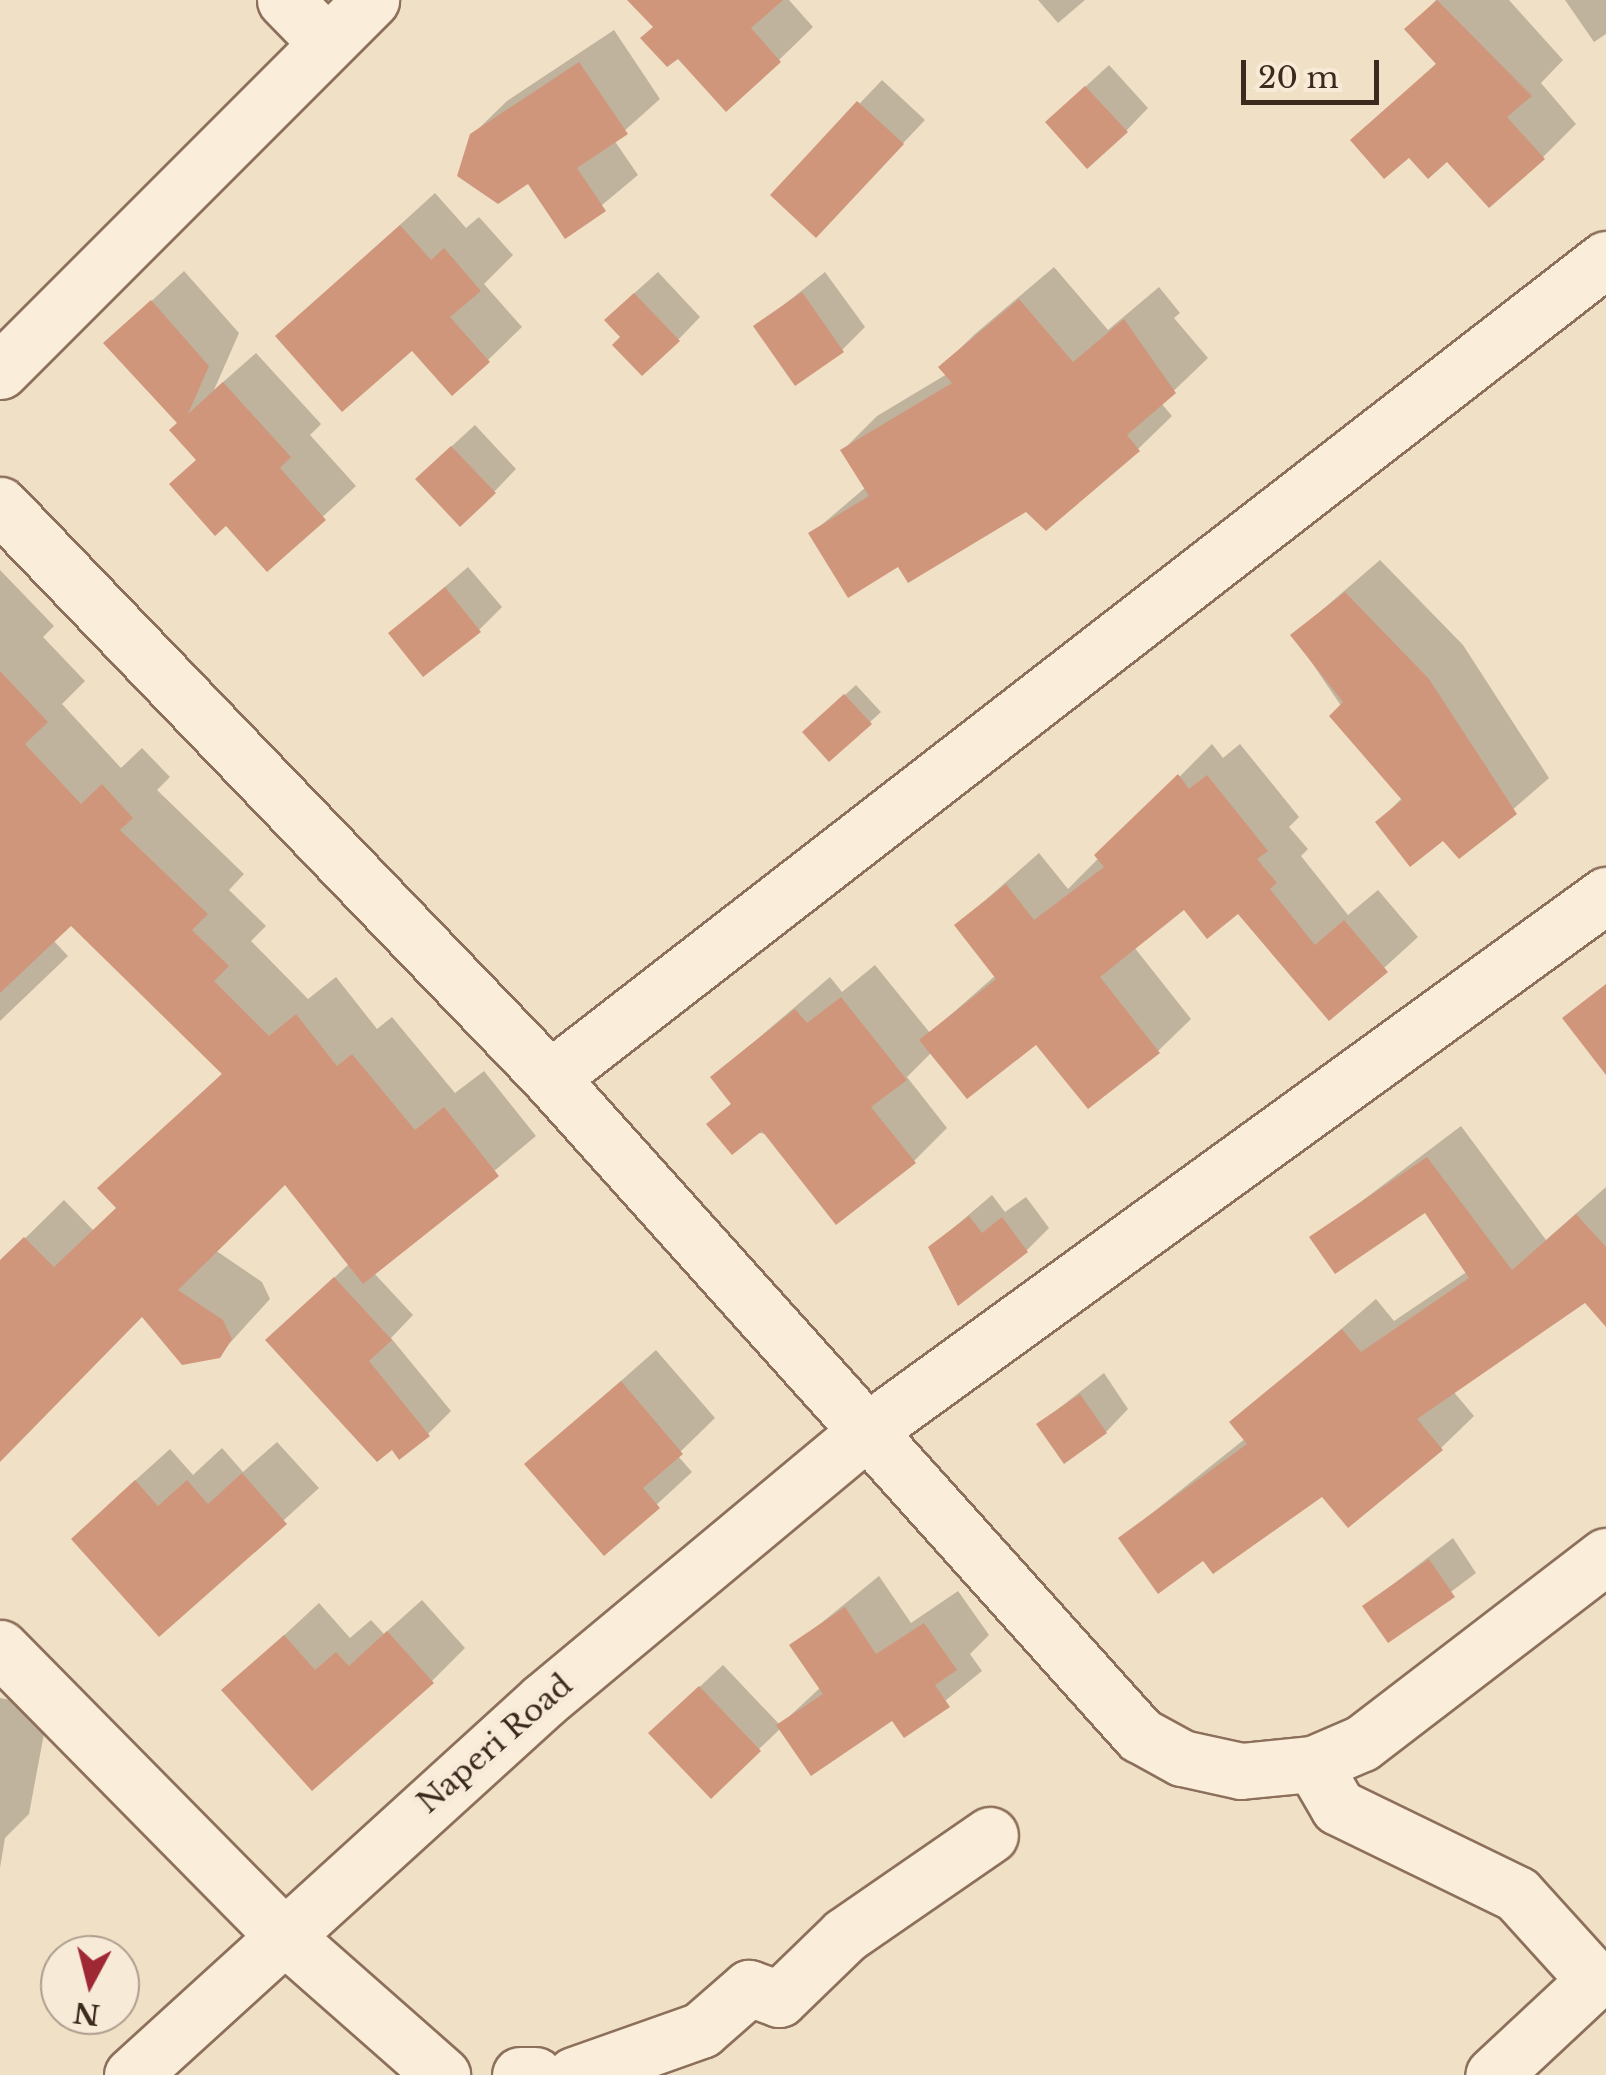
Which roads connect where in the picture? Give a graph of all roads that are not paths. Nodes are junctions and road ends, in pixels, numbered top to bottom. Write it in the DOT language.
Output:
graph roads {
  1 [pos="285,0"];
  2 [pos="370,0"];
  3 [pos="328,42"];
  4 [pos="1606,259"];
  5 [pos="0,371"];
  6 [pos="0,506"];
  7 [pos="1606,894"];
  8 [pos="550,1078"];
  9 [pos="871,1428"];
  10 [pos="1606,1556"];
  11 [pos="0,1648"];
  12 [pos="1312,1764"];
  13 [pos="990,1836"];
  14 [pos="281,1933"];
  15 [pos="132,2075"];
  16 [pos="442,2075"];
  17 [pos="520,2075"];
  18 [pos="535,2075"];
  19 [pos="574,2075"];
  20 [pos="1493,2075"];
  1 -- 3 [label="street"];
  2 -- 3 [label="street"];
  3 -- 5 [label="street"];
  4 -- 8 [label="street"];
  6 -- 8 [label="street"];
  7 -- 9 [label="street, Naperi Road"];
  8 -- 9 [label="street"];
  9 -- 12 [label="street"];
  9 -- 14 [label="street, Naperi Road"];
  10 -- 12 [label="street"];
  11 -- 14 [label="street"];
  12 -- 20 [label="street"];
  13 -- 19 [label="street"];
  14 -- 15 [label="street, Naperi Road"];
  14 -- 16 [label="street"];
  17 -- 18 [label="street"];
}
